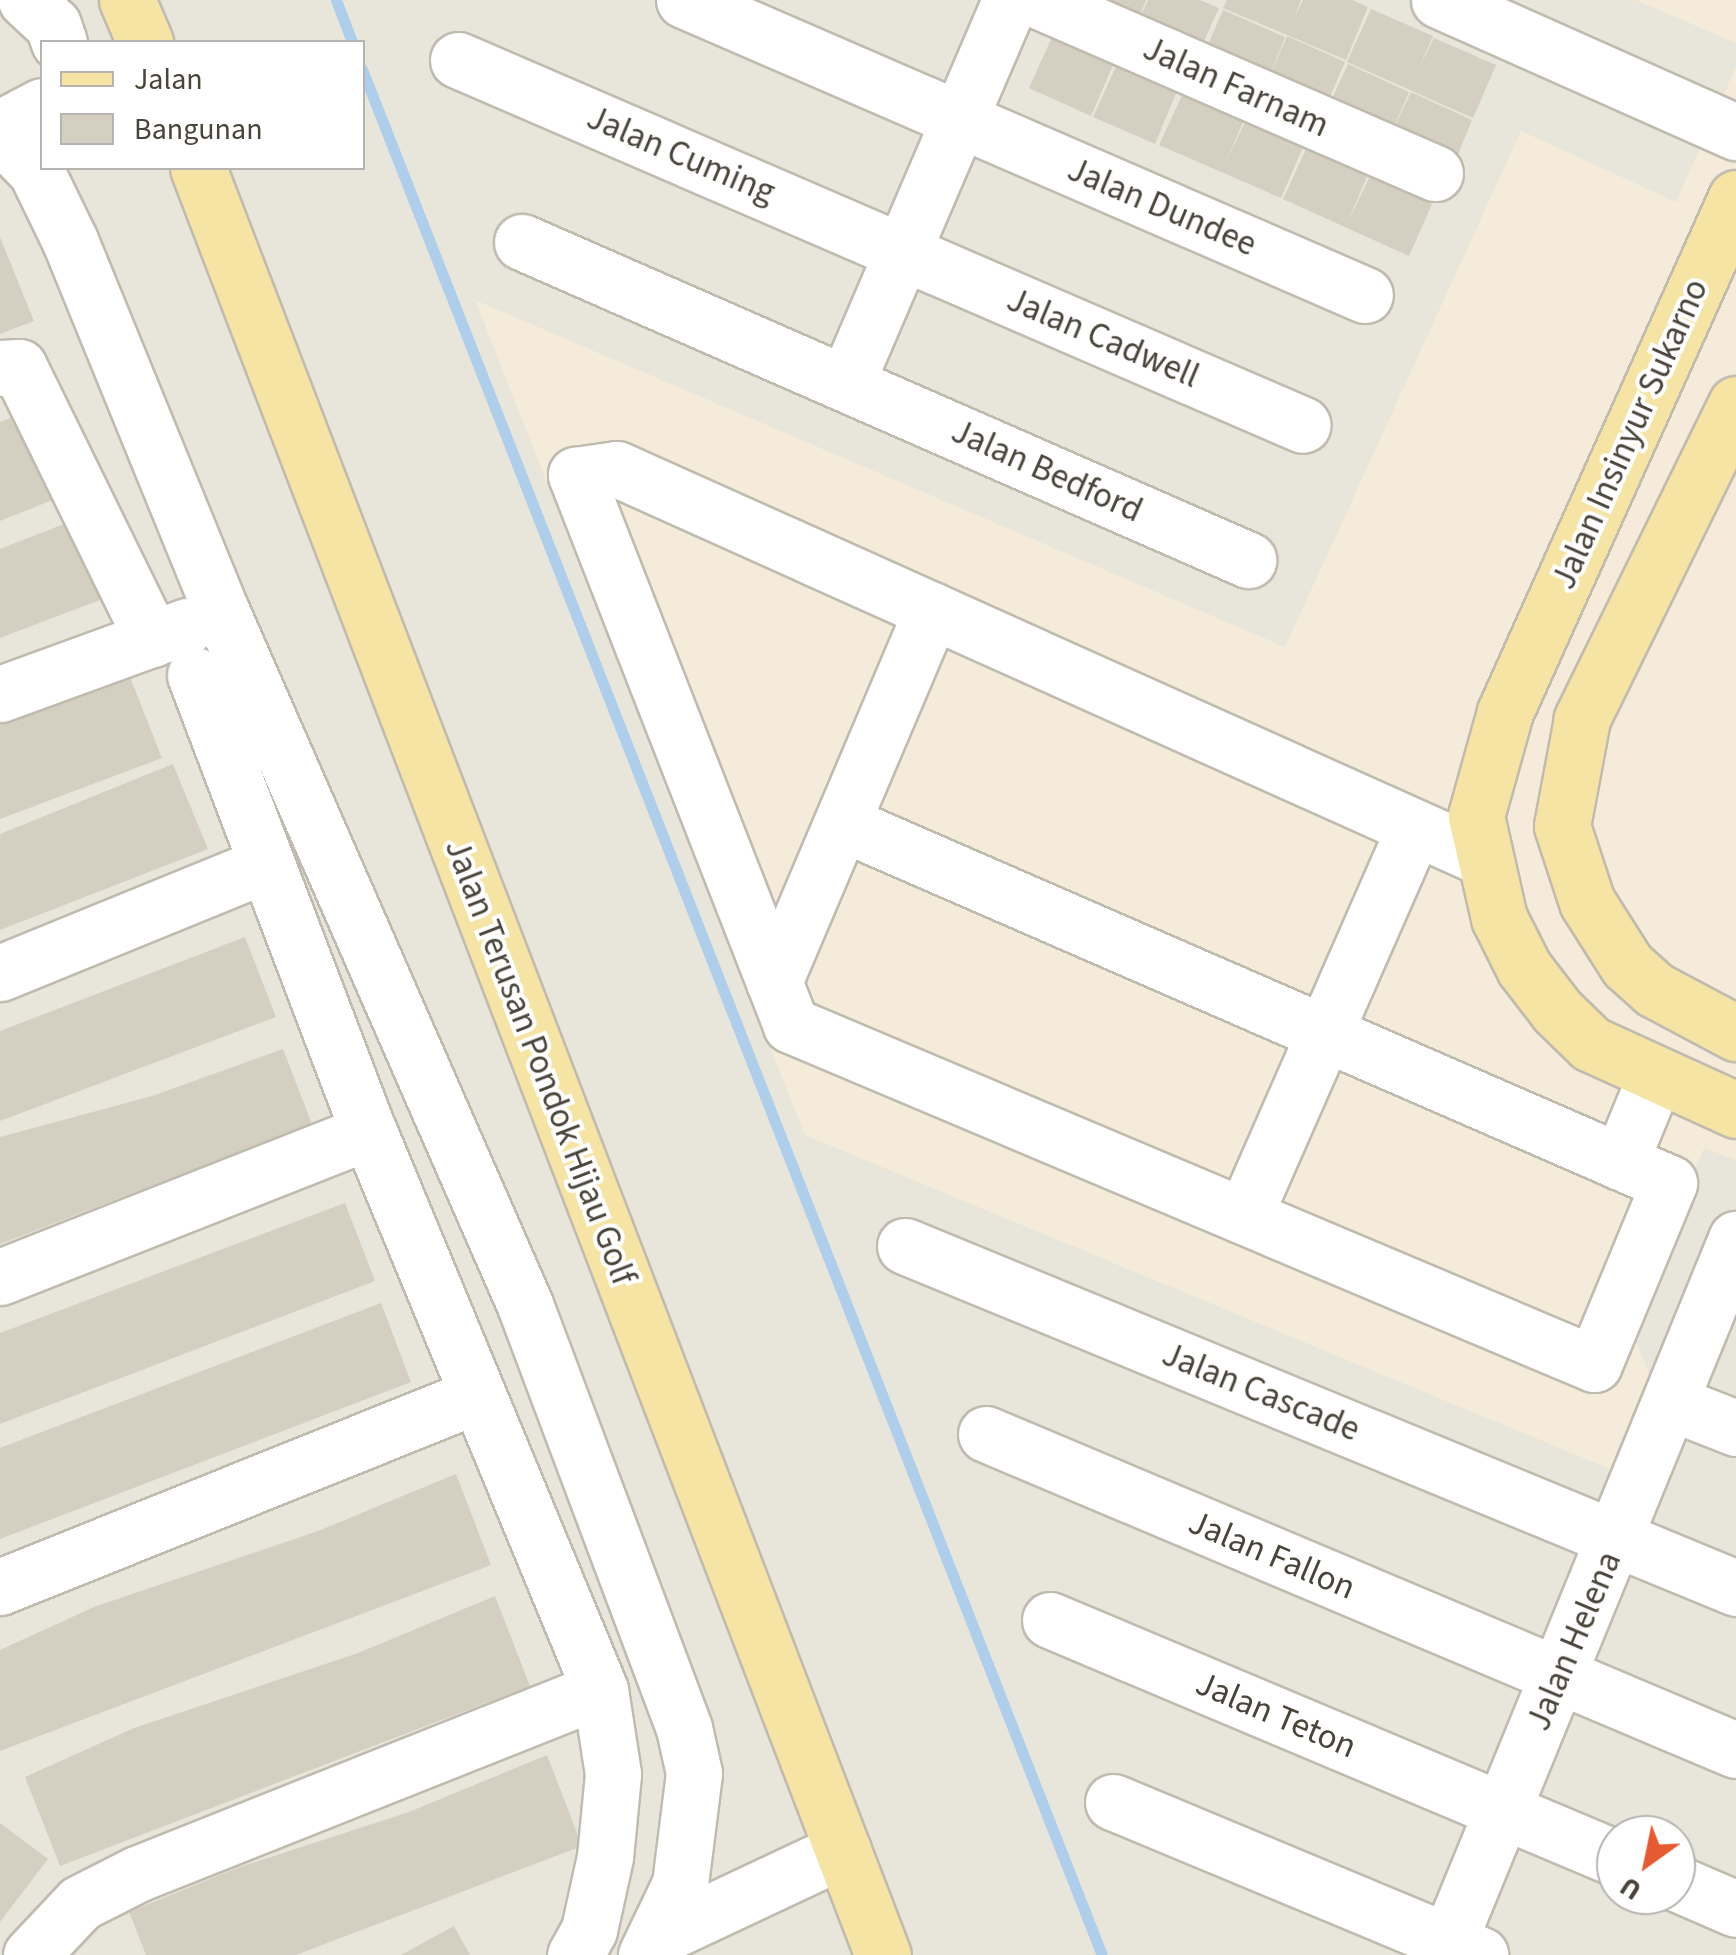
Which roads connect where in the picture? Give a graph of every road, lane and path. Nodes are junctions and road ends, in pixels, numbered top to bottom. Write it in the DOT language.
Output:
graph roads {
  1 [pos="26,0"];
  2 [pos="127,0"];
  3 [pos="684,0"];
  4 [pos="1010,0"];
  5 [pos="1038,0"];
  6 [pos="1439,0"];
  7 [pos="58,40"];
  8 [pos="144,40"];
  9 [pos="458,60"];
  10 [pos="959,119"];
  11 [pos="23,130"];
  12 [pos="1736,132"];
  13 [pos="199,170"];
  14 [pos="1435,173"];
  15 [pos="1736,198"];
  16 [pos="522,242"];
  17 [pos="903,251"];
  18 [pos="1366,295"];
  19 [pos="10,368"];
  20 [pos="847,382"];
  21 [pos="1736,404"];
  22 [pos="1304,424"];
  23 [pos="1248,560"];
  24 [pos="932,610"];
  25 [pos="222,613"];
  26 [pos="152,639"];
  27 [pos="194,676"];
  28 [pos="0,694"];
  29 [pos="842,823"];
  30 [pos="1414,828"];
  31 [pos="1481,857"];
  32 [pos="264,865"];
  33 [pos="0,973"];
  34 [pos="774,982"];
  35 [pos="1736,1032"];
  36 [pos="1324,1033"];
  37 [pos="1655,1076"];
  38 [pos="1736,1110"];
  39 [pos="369,1132"];
  40 [pos="1620,1162"];
  41 [pos="1244,1216"];
  42 [pos="1736,1238"];
  43 [pos="906,1246"];
  44 [pos="0,1276"];
  45 [pos="478,1395"];
  46 [pos="1672,1403"];
  47 [pos="1736,1428"];
  48 [pos="986,1434"];
  49 [pos="1616,1539"];
  50 [pos="0,1587"];
  51 [pos="1736,1588"];
  52 [pos="1050,1620"];
  53 [pos="1559,1675"];
  54 [pos="600,1690"];
  55 [pos="1736,1750"];
  56 [pos="1113,1802"];
  57 [pos="1503,1810"];
  58 [pos="836,1835"];
  59 [pos="1596,1850"];
  60 [pos="680,1884"];
  61 [pos="1696,1891"];
  62 [pos="1736,1908"];
  63 [pos="653,1946"];
  64 [pos="1458,1951"];
  65 [pos="30,1955"];
  66 [pos="575,1955"];
  67 [pos="884,1955"];
  1 -- 7 [label="street"];
  2 -- 8 [label="main road"];
  3 -- 10 [label="street, Jalan Dundee"];
  4 -- 10 [label="street"];
  5 -- 14 [label="street, Jalan Farnam"];
  6 -- 12 [label="street"];
  9 -- 17 [label="street, Jalan Cuming"];
  10 -- 17 [label="street"];
  10 -- 18 [label="street, Jalan Dundee"];
  11 -- 25 [label="street"];
  13 -- 58 [label="main road, Jalan Terusan Pondok Hijau Golf"];
  15 -- 31 [label="main road, Jalan Insinyur Sukarno"];
  16 -- 20 [label="street, Jalan Bedford"];
  17 -- 20 [label="street"];
  17 -- 22 [label="street, Jalan Cadwell"];
  19 -- 26 [label="street"];
  20 -- 23 [label="street, Jalan Bedford"];
  21 -- 35 [label="main road"];
  24 -- 29 [label="street"];
  24 -- 30 [label="street"];
  24 -- 34 [label="street"];
  25 -- 26 [label="street"];
  25 -- 60 [label="street"];
  26 -- 28 [label="street"];
  27 -- 32 [label="street"];
  29 -- 34 [label="street"];
  29 -- 36 [label="street"];
  30 -- 31 [label="street"];
  30 -- 36 [label="street"];
  31 -- 37 [label="main road, Jalan Insinyur Sukarno"];
  32 -- 33 [label="street"];
  32 -- 39 [label="street"];
  34 -- 41 [label="street"];
  36 -- 40 [label="street"];
  36 -- 41 [label="street"];
  37 -- 38 [label="main road, Jalan Insinyur Sukarno"];
  37 -- 40 [label="street"];
  39 -- 44 [label="street"];
  39 -- 45 [label="street"];
  40 -- 41 [label="street"];
  42 -- 46 [label="street, Jalan Helena"];
  43 -- 49 [label="street, Jalan Cascade"];
  45 -- 50 [label="street"];
  45 -- 54 [label="street"];
  46 -- 47 [label="street"];
  46 -- 49 [label="street, Jalan Helena"];
  48 -- 53 [label="street, Jalan Fallon"];
  49 -- 51 [label="street, Jalan Cascade"];
  49 -- 53 [label="street, Jalan Helena"];
  52 -- 57 [label="street, Jalan Teton"];
  53 -- 55 [label="street, Jalan Fallon"];
  53 -- 57 [label="street, Jalan Helena"];
  54 -- 65 [label="street"];
  54 -- 66 [label="street"];
  56 -- 64 [label="street"];
  57 -- 59 [label="street, Jalan Teton"];
  57 -- 64 [label="street, Jalan Helena"];
  58 -- 60 [label="street"];
  58 -- 63 [label="street"];
  58 -- 67 [label="main road, Jalan Terusan Pondok Hijau Golf"];
  60 -- 63 [label="street"];
  61 -- 62 [label="street"];
}
